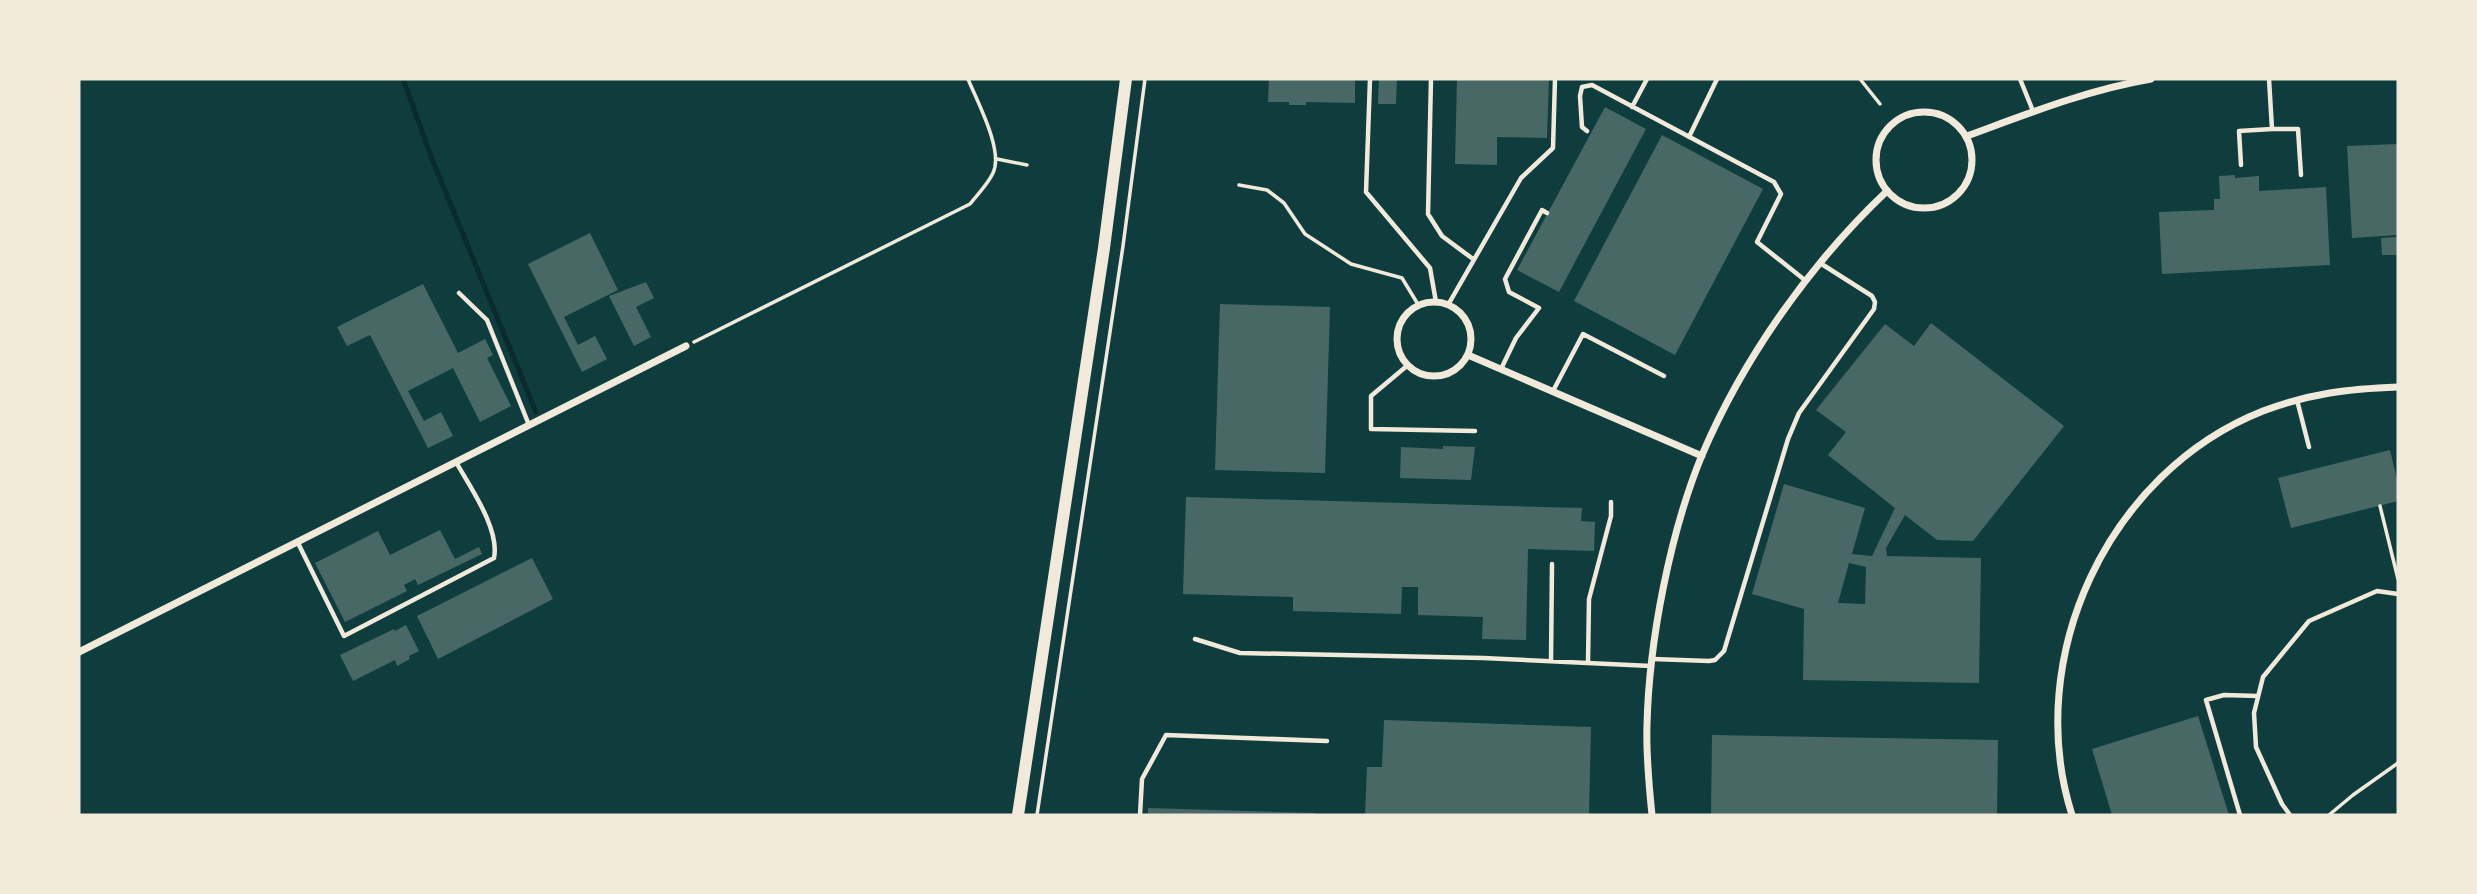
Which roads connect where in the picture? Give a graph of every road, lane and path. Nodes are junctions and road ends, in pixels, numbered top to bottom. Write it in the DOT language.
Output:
graph roads {
  1 [pos="968,79"];
  2 [pos="1126,79"];
  3 [pos="1145,79"];
  4 [pos="1370,79"];
  5 [pos="1431,79"];
  6 [pos="1555,79"];
  7 [pos="1647,79"];
  8 [pos="1717,79"];
  9 [pos="1860,79"];
  10 [pos="2020,79"];
  11 [pos="2151,79"];
  12 [pos="2269,79"];
  13 [pos="1880,104"];
  14 [pos="1632,107"];
  15 [pos="2034,111"];
  16 [pos="2272,130"];
  17 [pos="1587,131"];
  18 [pos="1689,136"];
  19 [pos="1967,136"];
  20 [pos="997,159"];
  21 [pos="1027,165"];
  22 [pos="2241,165"];
  23 [pos="2301,175"];
  24 [pos="1239,185"];
  25 [pos="1887,191"];
  26 [pos="1547,213"];
  27 [pos="1473,259"];
  28 [pos="1820,263"];
  29 [pos="1806,282"];
  30 [pos="459,293"];
  31 [pos="1436,302"];
  32 [pos="1448,305"];
  33 [pos="1419,306"];
  34 [pos="686,346"];
  35 [pos="1468,355"];
  36 [pos="1408,365"];
  37 [pos="1501,369"];
  38 [pos="1664,376"];
  39 [pos="2398,387"];
  40 [pos="1553,391"];
  41 [pos="2297,399"];
  42 [pos="529,425"];
  43 [pos="1475,431"];
  44 [pos="2309,447"];
  45 [pos="1702,456"];
  46 [pos="456,462"];
  47 [pos="1611,502"];
  48 [pos="2380,506"];
  49 [pos="298,543"];
  50 [pos="1552,564"];
  51 [pos="2398,579"];
  52 [pos="2398,594"];
  53 [pos="1195,639"];
  54 [pos="79,652"];
  55 [pos="1550,661"];
  56 [pos="1588,663"];
  57 [pos="1653,663"];
  58 [pos="2258,696"];
  59 [pos="1327,741"];
  60 [pos="2398,763"];
  61 [pos="1018,815"];
  62 [pos="1037,815"];
  63 [pos="1140,815"];
  64 [pos="1652,815"];
  65 [pos="2072,815"];
  66 [pos="2240,815"];
  67 [pos="2290,815"];
  68 [pos="2329,815"];
  1 -- 20 [label="path"];
  2 -- 61 [label="main road"];
  3 -- 62 [label="path"];
  4 -- 31 [label="lane"];
  5 -- 27 [label="lane"];
  6 -- 27 [label="lane"];
  7 -- 14 [label="lane"];
  8 -- 18 [label="lane"];
  9 -- 13 [label="path"];
  10 -- 15 [label="lane"];
  11 -- 15 [label="street"];
  12 -- 16 [label="lane"];
  14 -- 17 [label="lane"];
  14 -- 18 [label="lane"];
  15 -- 19 [label="street"];
  16 -- 22 [label="lane"];
  16 -- 23 [label="lane"];
  18 -- 29 [label="lane"];
  19 -- 25 [label="street"];
  19 -- 25 [label="street"];
  20 -- 21 [label="path"];
  20 -- 34 [label="path"];
  24 -- 33 [label="path"];
  25 -- 28 [label="street"];
  26 -- 37 [label="lane"];
  27 -- 32 [label="lane"];
  28 -- 29 [label="street"];
  28 -- 57 [label="lane"];
  29 -- 45 [label="street"];
  30 -- 42 [label="lane"];
  31 -- 32 [label="street"];
  31 -- 33 [label="street"];
  32 -- 35 [label="street"];
  33 -- 36 [label="street"];
  34 -- 42 [label="street"];
  35 -- 36 [label="street"];
  35 -- 37 [label="street"];
  36 -- 43 [label="lane"];
  37 -- 40 [label="street"];
  38 -- 40 [label="lane"];
  39 -- 41 [label="street"];
  40 -- 45 [label="street"];
  41 -- 44 [label="lane"];
  41 -- 65 [label="street"];
  42 -- 46 [label="street"];
  45 -- 57 [label="street"];
  46 -- 49 [label="street"];
  46 -- 49 [label="lane"];
  47 -- 56 [label="lane"];
  48 -- 51 [label="path"];
  49 -- 54 [label="street"];
  50 -- 55 [label="lane"];
  52 -- 58 [label="lane"];
  53 -- 55 [label="lane"];
  55 -- 56 [label="lane"];
  56 -- 57 [label="lane"];
  57 -- 64 [label="street"];
  58 -- 66 [label="lane"];
  58 -- 67 [label="lane"];
  59 -- 63 [label="lane"];
  60 -- 68 [label="path"];
}
